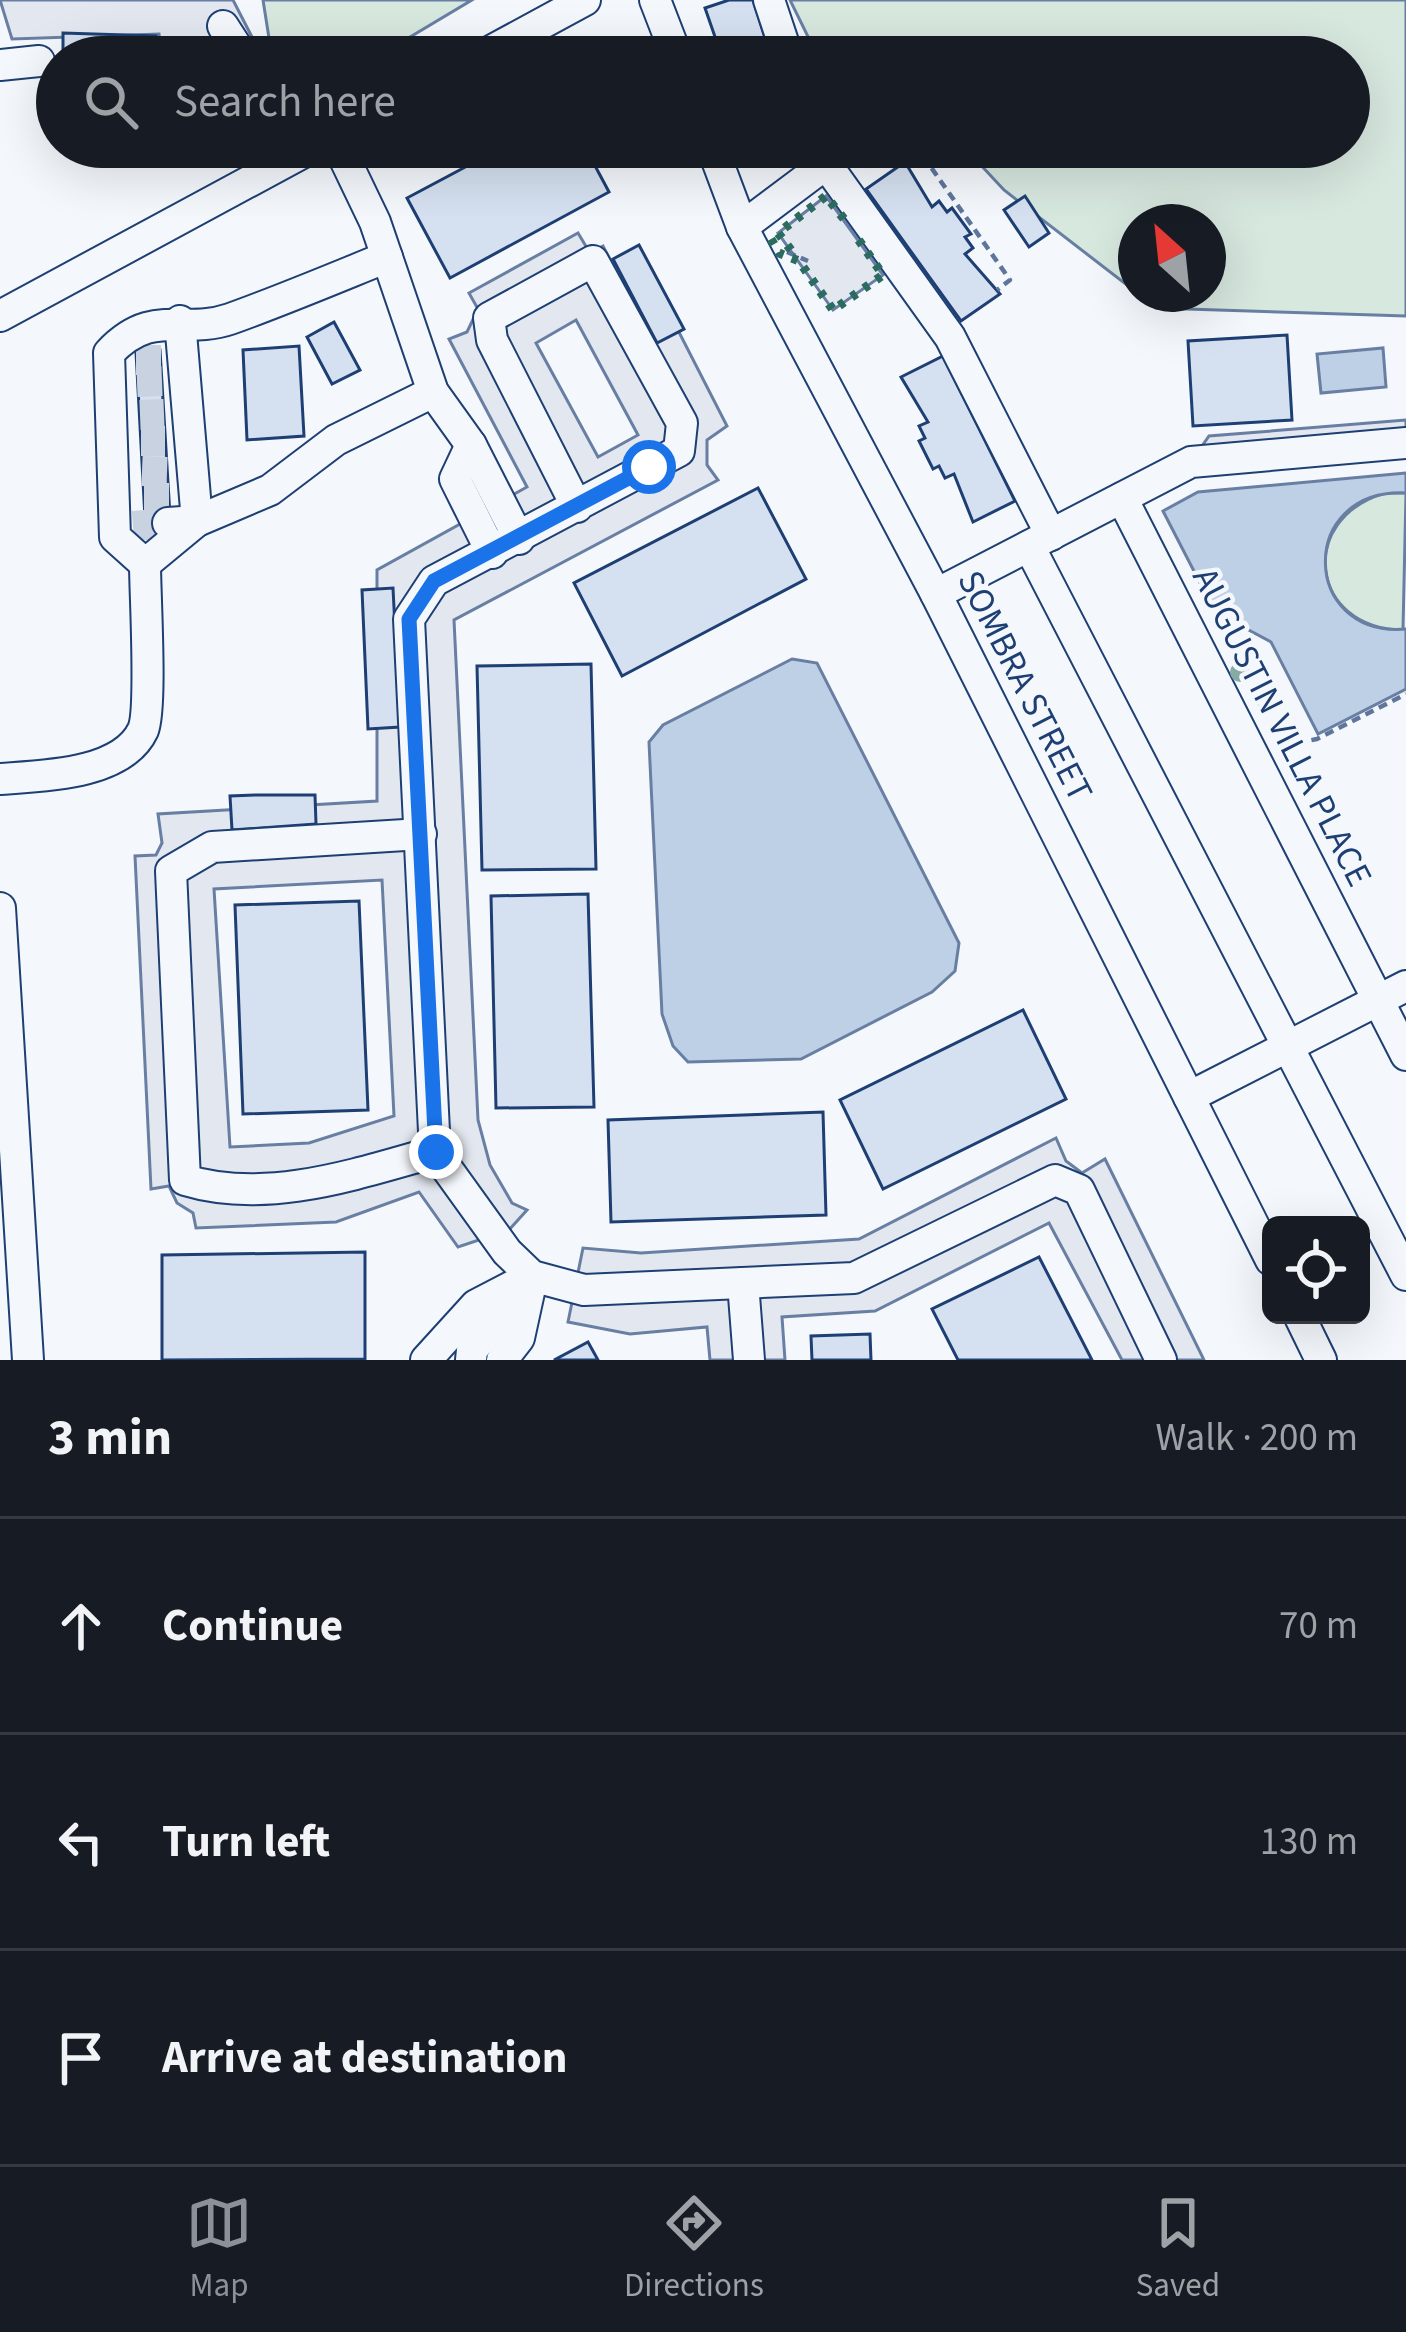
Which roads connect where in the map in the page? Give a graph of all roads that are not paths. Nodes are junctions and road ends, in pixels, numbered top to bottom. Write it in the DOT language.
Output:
graph roads {
  1 [pos="585,0"];
  2 [pos="655,0"];
  3 [pos="769,0"];
  4 [pos="223,26"];
  5 [pos="229,36"];
  6 [pos="519,36"];
  7 [pos="669,36"];
  8 [pos="781,36"];
  9 [pos="36,62"];
  10 [pos="0,65"];
  11 [pos="270,168"];
  12 [pos="348,168"];
  13 [pos="720,168"];
  14 [pos="818,168"];
  15 [pos="830,168"];
  16 [pos="742,227"];
  17 [pos="387,257"];
  18 [pos="0,316"];
  19 [pos="180,320"];
  20 [pos="148,371"];
  21 [pos="434,392"];
  22 [pos="1406,443"];
  23 [pos="153,470"];
  24 [pos="1122,498"];
  25 [pos="577,507"];
  26 [pos="1040,541"];
  27 [pos="505,546"];
  28 [pos="145,564"];
  29 [pos="936,594"];
  30 [pos="0,779"];
  31 [pos="421,834"];
  32 [pos="0,908"];
  33 [pos="1392,993"];
  34 [pos="1285,1048"];
  35 [pos="1406,1055"];
  36 [pos="1189,1097"];
  37 [pos="436,1152"];
  38 [pos="1262,1242"];
  39 [pos="1406,1275"];
  40 [pos="532,1276"];
  41 [pos="743,1282"];
  42 [pos="1304,1324"];
  43 [pos="28,1360"];
  44 [pos="427,1360"];
  45 [pos="471,1360"];
  46 [pos="502,1360"];
  47 [pos="749,1360"];
  48 [pos="1161,1360"];
  49 [pos="1322,1360"];
  1 -- 6 [label="street"];
  2 -- 7 [label="street"];
  3 -- 8 [label="street"];
  4 -- 5 [label="street"];
  9 -- 10 [label="street"];
  11 -- 18 [label="street"];
  12 -- 17 [label="street"];
  13 -- 16 [label="street, SOMBRA STREET"];
  14 -- 16 [label="street"];
  15 -- 26 [label="street"];
  16 -- 29 [label="street, SOMBRA STREET"];
  17 -- 19 [label="street"];
  17 -- 21 [label="street"];
  19 -- 20 [label="street"];
  19 -- 20 [label="street"];
  20 -- 23 [label="street"];
  20 -- 23 [label="street"];
  21 -- 23 [label="street"];
  21 -- 27 [label="street"];
  22 -- 24 [label="street"];
  23 -- 28 [label="street"];
  23 -- 28 [label="street"];
  24 -- 26 [label="street"];
  24 -- 33 [label="street, AUGUSTIN VILLA PLACE"];
  25 -- 25 [label="street"];
  25 -- 27 [label="street"];
  26 -- 29 [label="street"];
  26 -- 34 [label="street"];
  27 -- 31 [label="street"];
  28 -- 30 [label="street"];
  29 -- 36 [label="street, SOMBRA STREET"];
  31 -- 37 [label="street"];
  31 -- 37 [label="street"];
  32 -- 43 [label="street"];
  33 -- 34 [label="street"];
  33 -- 35 [label="street, AUGUSTIN VILLA PLACE"];
  34 -- 36 [label="street"];
  34 -- 39 [label="street"];
  36 -- 38 [label="street, SOMBRA STREET"];
  37 -- 40 [label="street"];
  40 -- 41 [label="street"];
  40 -- 44 [label="street"];
  40 -- 45 [label="street"];
  40 -- 46 [label="street"];
  41 -- 47 [label="street"];
  41 -- 48 [label="street"];
  42 -- 49 [label="street"];
}
